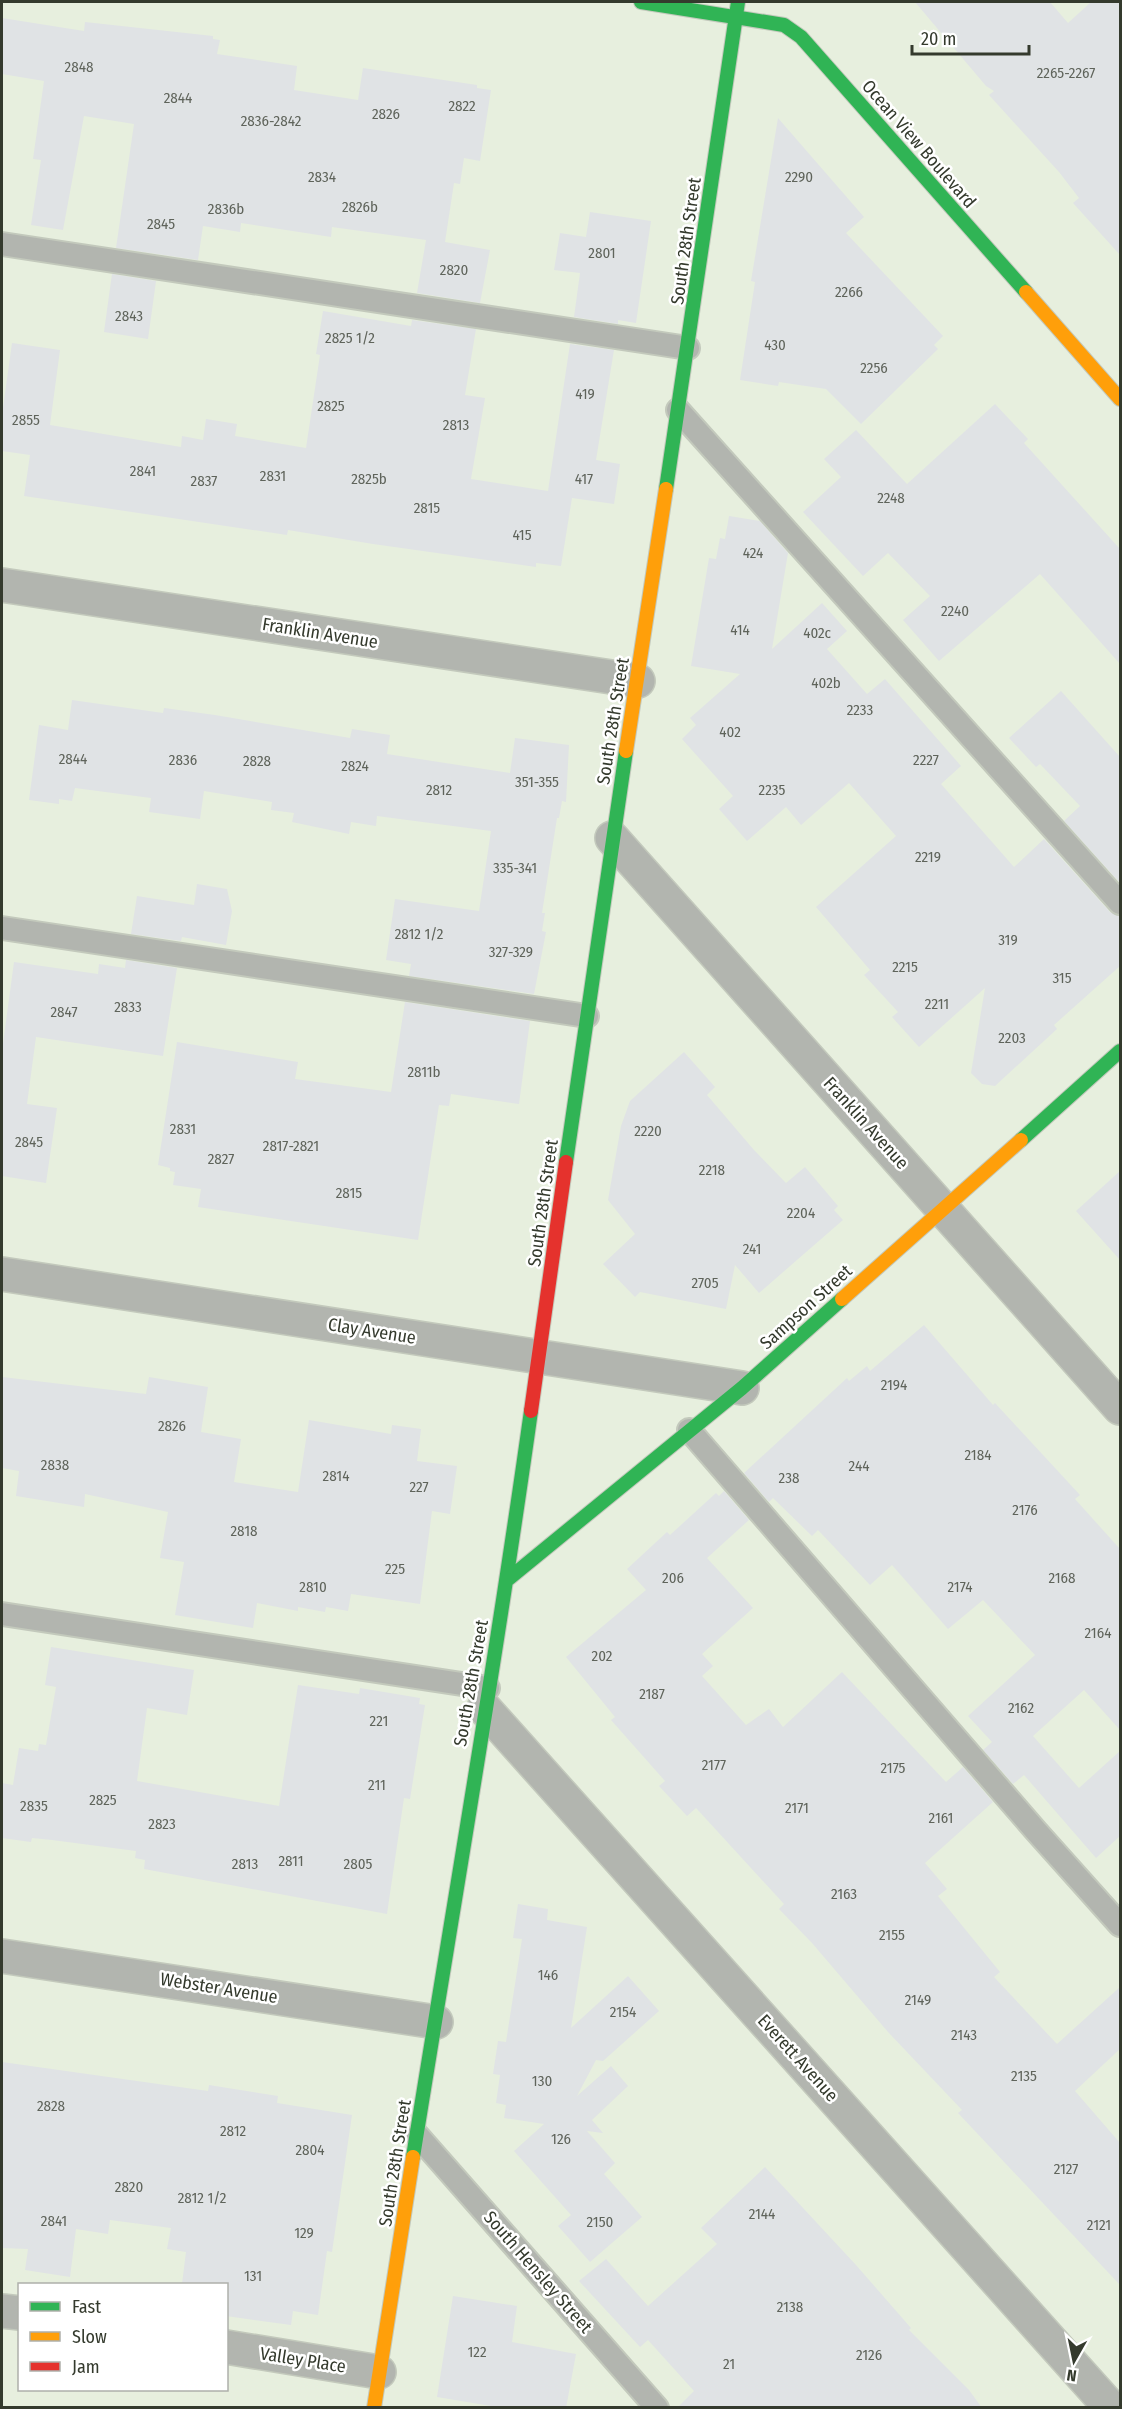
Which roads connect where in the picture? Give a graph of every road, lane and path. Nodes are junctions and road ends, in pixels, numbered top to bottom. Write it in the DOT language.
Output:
graph roads {
  1 [pos="641,2"];
  2 [pos="738,2"];
  3 [pos="736,17"];
  4 [pos="2,244"];
  5 [pos="688,348"];
  6 [pos="1120,399"];
  7 [pos="678,410"];
  8 [pos="2,585"];
  9 [pos="638,681"];
  10 [pos="612,838"];
  11 [pos="1120,903"];
  12 [pos="2,928"];
  13 [pos="587,1016"];
  14 [pos="1120,1051"];
  15 [pos="943,1209"];
  16 [pos="2,1274"];
  17 [pos="540,1357"];
  18 [pos="742,1388"];
  19 [pos="1120,1408"];
  20 [pos="689,1430"];
  21 [pos="507,1580"];
  22 [pos="2,1614"];
  23 [pos="486,1698"];
  24 [pos="1120,1925"];
  25 [pos="2,1956"];
  26 [pos="436,2022"];
  27 [pos="418,2136"];
  28 [pos="2,2311"];
  29 [pos="18,2313"];
  30 [pos="228,2347"];
  31 [pos="379,2372"];
  32 [pos="374,2408"];
  33 [pos="657,2408"];
  34 [pos="1111,2408"];
  1 -- 3 [label="street, Ocean View Boulevard"];
  2 -- 3 [label="street, South 28th Street"];
  3 -- 5 [label="street, South 28th Street"];
  3 -- 6 [label="street, Ocean View Boulevard"];
  4 -- 5 [label="lane"];
  5 -- 7 [label="street, South 28th Street"];
  7 -- 9 [label="street, South 28th Street"];
  7 -- 11 [label="lane"];
  8 -- 9 [label="street, Franklin Avenue"];
  9 -- 10 [label="street, South 28th Street"];
  10 -- 13 [label="street, South 28th Street"];
  10 -- 15 [label="street, Franklin Avenue"];
  12 -- 13 [label="lane"];
  13 -- 17 [label="street, South 28th Street"];
  14 -- 15 [label="street, Sampson Street"];
  15 -- 18 [label="street, Sampson Street"];
  15 -- 19 [label="street, Franklin Avenue"];
  16 -- 17 [label="street, Clay Avenue"];
  17 -- 18 [label="street, Clay Avenue"];
  17 -- 21 [label="street, South 28th Street"];
  18 -- 20 [label="street, Sampson Street"];
  20 -- 21 [label="street, Sampson Street"];
  20 -- 24 [label="lane"];
  21 -- 23 [label="street, South 28th Street"];
  22 -- 23 [label="lane"];
  23 -- 26 [label="street, South 28th Street"];
  23 -- 34 [label="street, Everett Avenue"];
  25 -- 26 [label="street, Webster Avenue"];
  26 -- 27 [label="street, South 28th Street"];
  27 -- 31 [label="street, South 28th Street"];
  27 -- 33 [label="lane, South Hensley Street"];
  28 -- 29 [label="street"];
  30 -- 31 [label="street, Valley Place"];
  31 -- 32 [label="street, South 28th Street"];
}
